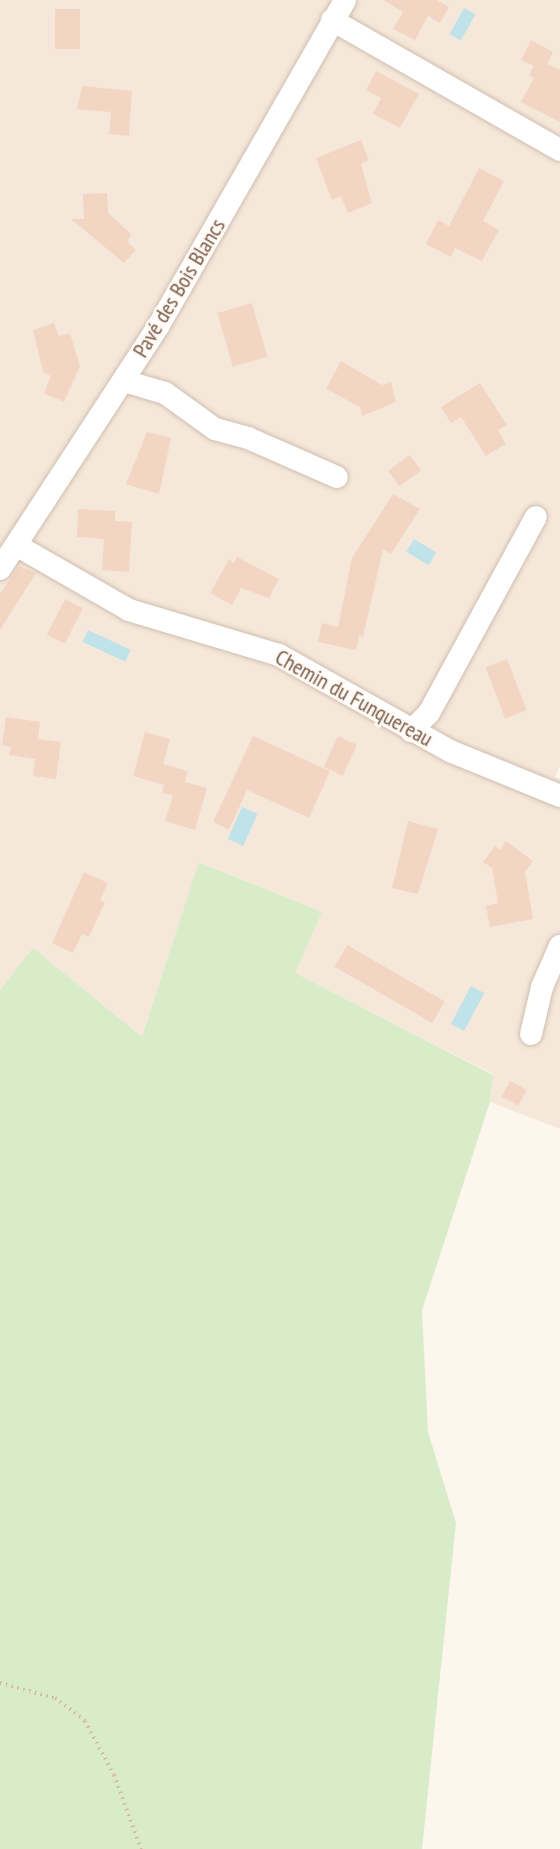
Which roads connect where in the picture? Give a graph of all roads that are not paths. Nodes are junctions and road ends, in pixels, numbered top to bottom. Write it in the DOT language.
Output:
graph roads {
  1 [pos="345,0"];
  2 [pos="332,20"];
  3 [pos="560,150"];
  4 [pos="124,381"];
  5 [pos="337,477"];
  6 [pos="536,517"];
  7 [pos="16,545"];
  8 [pos="0,569"];
  9 [pos="411,731"];
  10 [pos="560,796"];
  11 [pos="560,946"];
  12 [pos="531,1034"];
  1 -- 2 [label="street, Pavé des Bois Blancs"];
  2 -- 3 [label="street"];
  2 -- 4 [label="street, Pavé des Bois Blancs"];
  4 -- 5 [label="street"];
  4 -- 7 [label="street, Pavé des Bois Blancs"];
  6 -- 9 [label="street"];
  7 -- 8 [label="street, Pavé des Bois Blancs"];
  7 -- 9 [label="street, Chemin du Funquereau"];
  9 -- 10 [label="street, Chemin du Funquereau"];
  11 -- 12 [label="street"];
}
